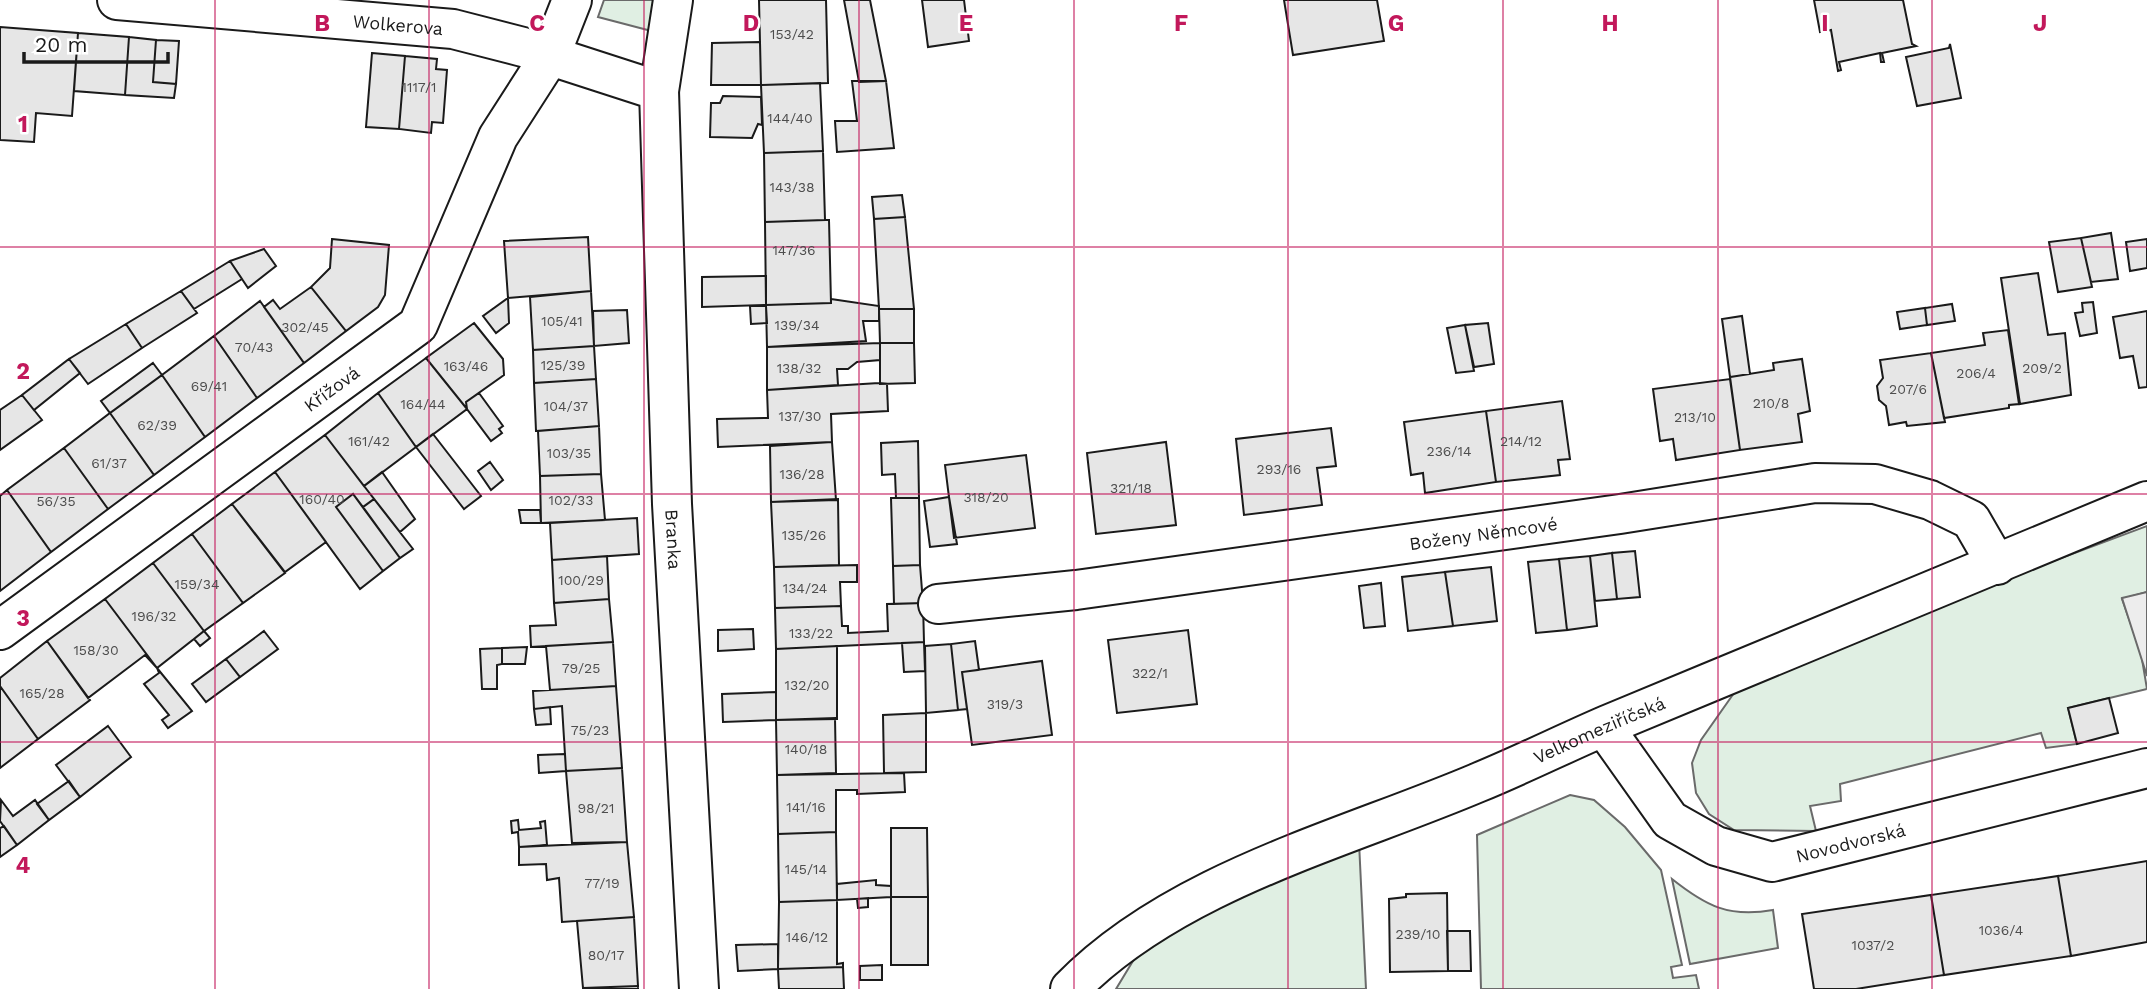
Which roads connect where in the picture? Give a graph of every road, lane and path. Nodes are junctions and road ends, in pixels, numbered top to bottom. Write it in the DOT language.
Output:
graph roads {
  1 [pos="117,0"];
  2 [pos="572,0"];
  3 [pos="673,0"];
  4 [pos="550,56"];
  5 [pos="659,91"];
  6 [pos="2147,501"];
  7 [pos="1997,565"];
  8 [pos="938,604"];
  9 [pos="0,630"];
  10 [pos="1604,727"];
  11 [pos="2147,768"];
  12 [pos="699,989"];
  13 [pos="1070,989"];
  1 -- 4 [label="street, Wolkerova"];
  2 -- 4 [label="street"];
  3 -- 5 [label="street, Branka"];
  4 -- 5 [label="street"];
  4 -- 9 [label="street, Křížová"];
  5 -- 12 [label="street, Branka"];
  6 -- 7 [label="street, Velkomeziříčská"];
  7 -- 8 [label="street, Boženy Němcové"];
  7 -- 10 [label="street, Velkomeziříčská"];
  10 -- 11 [label="street, Novodvorská"];
  10 -- 13 [label="street, Velkomeziříčská"];
}
